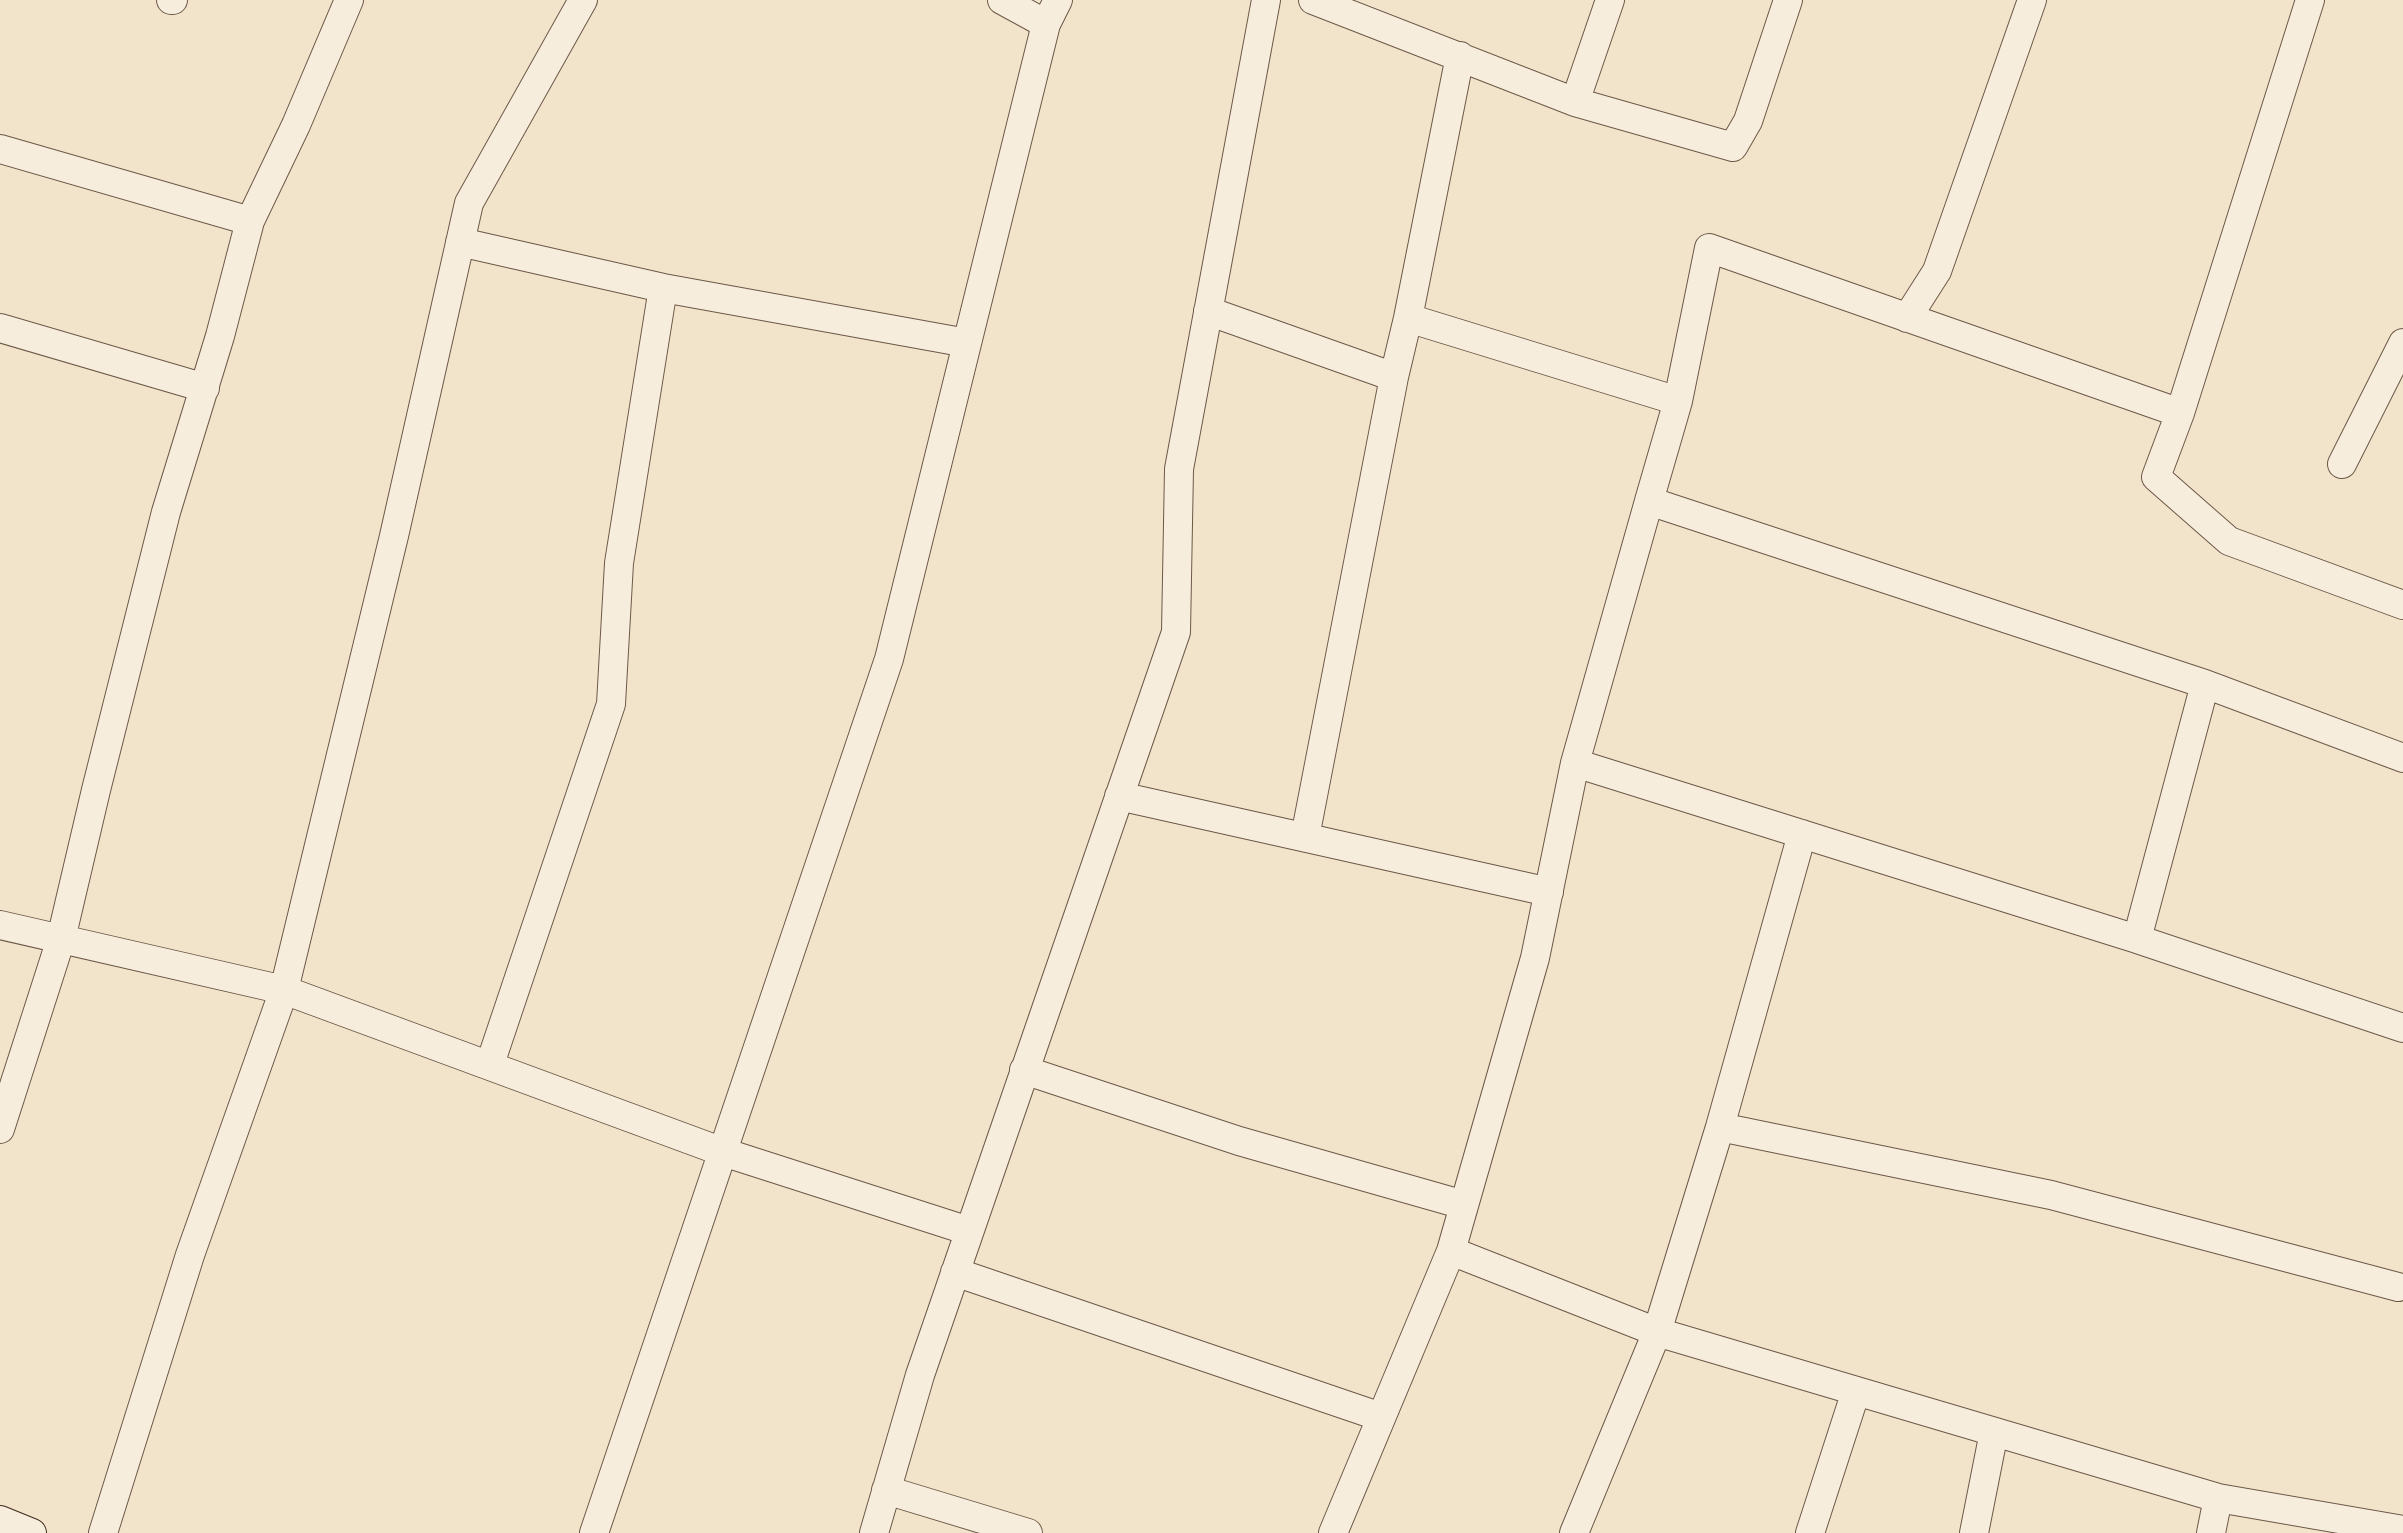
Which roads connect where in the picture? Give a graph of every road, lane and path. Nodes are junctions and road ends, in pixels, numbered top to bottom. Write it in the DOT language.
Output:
graph roads {
  1 [pos="349,0"];
  2 [pos="583,0"];
  3 [pos="1002,0"];
  4 [pos="1266,0"];
  5 [pos="1314,0"];
  6 [pos="1610,0"];
  7 [pos="1788,0"];
  8 [pos="2032,0"];
  9 [pos="2310,0"];
  10 [pos="1366,10"];
  11 [pos="1052,12"];
  12 [pos="1460,56"];
  13 [pos="1575,102"];
  14 [pos="0,149"];
  15 [pos="250,221"];
  16 [pos="460,242"];
  17 [pos="664,288"];
  18 [pos="1208,311"];
  19 [pos="1408,318"];
  20 [pos="1907,318"];
  21 [pos="0,328"];
  22 [pos="967,343"];
  23 [pos="2403,343"];
  24 [pos="1394,377"];
  25 [pos="204,388"];
  26 [pos="1678,402"];
  27 [pos="2180,413"];
  28 [pos="2342,464"];
  29 [pos="1649,500"];
  30 [pos="2403,605"];
  31 [pos="2205,684"];
  32 [pos="2403,758"];
  33 [pos="1575,764"];
  34 [pos="1120,796"];
  35 [pos="1802,834"];
  36 [pos="1305,837"];
  37 [pos="1548,892"];
  38 [pos="0,925"];
  39 [pos="61,939"];
  40 [pos="2137,939"];
  41 [pos="284,990"];
  42 [pos="2403,1028"];
  43 [pos="493,1067"];
  44 [pos="1024,1070"];
  45 [pos="1720,1127"];
  46 [pos="0,1129"];
  47 [pos="723,1152"];
  48 [pos="1464,1205"];
  49 [pos="969,1231"];
  50 [pos="1450,1251"];
  51 [pos="955,1272"];
  52 [pos="2401,1284"];
  53 [pos="1656,1332"];
  54 [pos="1856,1391"];
  55 [pos="1381,1417"];
  56 [pos="1994,1432"];
  57 [pos="886,1490"];
  58 [pos="2218,1498"];
  59 [pos="0,1520"];
  60 [pos="2403,1530"];
  61 [pos="1341,1531"];
  62 [pos="32,1533"];
  63 [pos="103,1533"];
  64 [pos="594,1533"];
  65 [pos="874,1533"];
  66 [pos="1028,1533"];
  67 [pos="1574,1533"];
  68 [pos="1810,1533"];
  69 [pos="1974,1533"];
  70 [pos="2211,1533"];
  1 -- 15 [label="street"];
  2 -- 16 [label="street"];
  3 -- 11 [label="street"];
  4 -- 18 [label="street"];
  5 -- 10 [label="street"];
  6 -- 13 [label="street"];
  7 -- 13 [label="street"];
  8 -- 20 [label="street"];
  9 -- 27 [label="street"];
  10 -- 12 [label="street"];
  11 -- 22 [label="street"];
  12 -- 13 [label="street"];
  12 -- 19 [label="street"];
  14 -- 15 [label="street"];
  15 -- 25 [label="street"];
  16 -- 17 [label="street"];
  16 -- 41 [label="street"];
  17 -- 22 [label="street"];
  17 -- 43 [label="street"];
  18 -- 24 [label="street"];
  18 -- 34 [label="street"];
  19 -- 24 [label="street"];
  19 -- 26 [label="street"];
  20 -- 26 [label="street"];
  20 -- 27 [label="street"];
  21 -- 25 [label="street"];
  22 -- 47 [label="street"];
  23 -- 28 [label="street"];
  24 -- 36 [label="street"];
  25 -- 39 [label="street"];
  26 -- 29 [label="street"];
  27 -- 30 [label="street"];
  29 -- 31 [label="street"];
  29 -- 33 [label="street"];
  31 -- 32 [label="street"];
  31 -- 40 [label="street"];
  33 -- 35 [label="street"];
  33 -- 37 [label="street"];
  34 -- 36 [label="street"];
  34 -- 44 [label="street"];
  35 -- 40 [label="street"];
  35 -- 45 [label="street"];
  36 -- 37 [label="street"];
  37 -- 48 [label="street"];
  38 -- 39 [label="street"];
  39 -- 41 [label="street"];
  39 -- 46 [label="street"];
  40 -- 42 [label="street"];
  41 -- 43 [label="street"];
  41 -- 63 [label="street"];
  43 -- 47 [label="street"];
  44 -- 48 [label="street"];
  44 -- 49 [label="street"];
  45 -- 52 [label="street"];
  45 -- 53 [label="street"];
  47 -- 49 [label="street"];
  47 -- 64 [label="street"];
  48 -- 50 [label="street"];
  49 -- 51 [label="street"];
  50 -- 53 [label="street"];
  50 -- 55 [label="street"];
  51 -- 55 [label="street"];
  51 -- 57 [label="street"];
  53 -- 54 [label="street"];
  53 -- 67 [label="street"];
  54 -- 56 [label="street"];
  54 -- 68 [label="street"];
  55 -- 61 [label="street"];
  56 -- 58 [label="street"];
  56 -- 69 [label="street"];
  57 -- 65 [label="street"];
  57 -- 66 [label="street"];
  58 -- 60 [label="street"];
  58 -- 70 [label="street"];
  59 -- 62 [label="street"];
}
